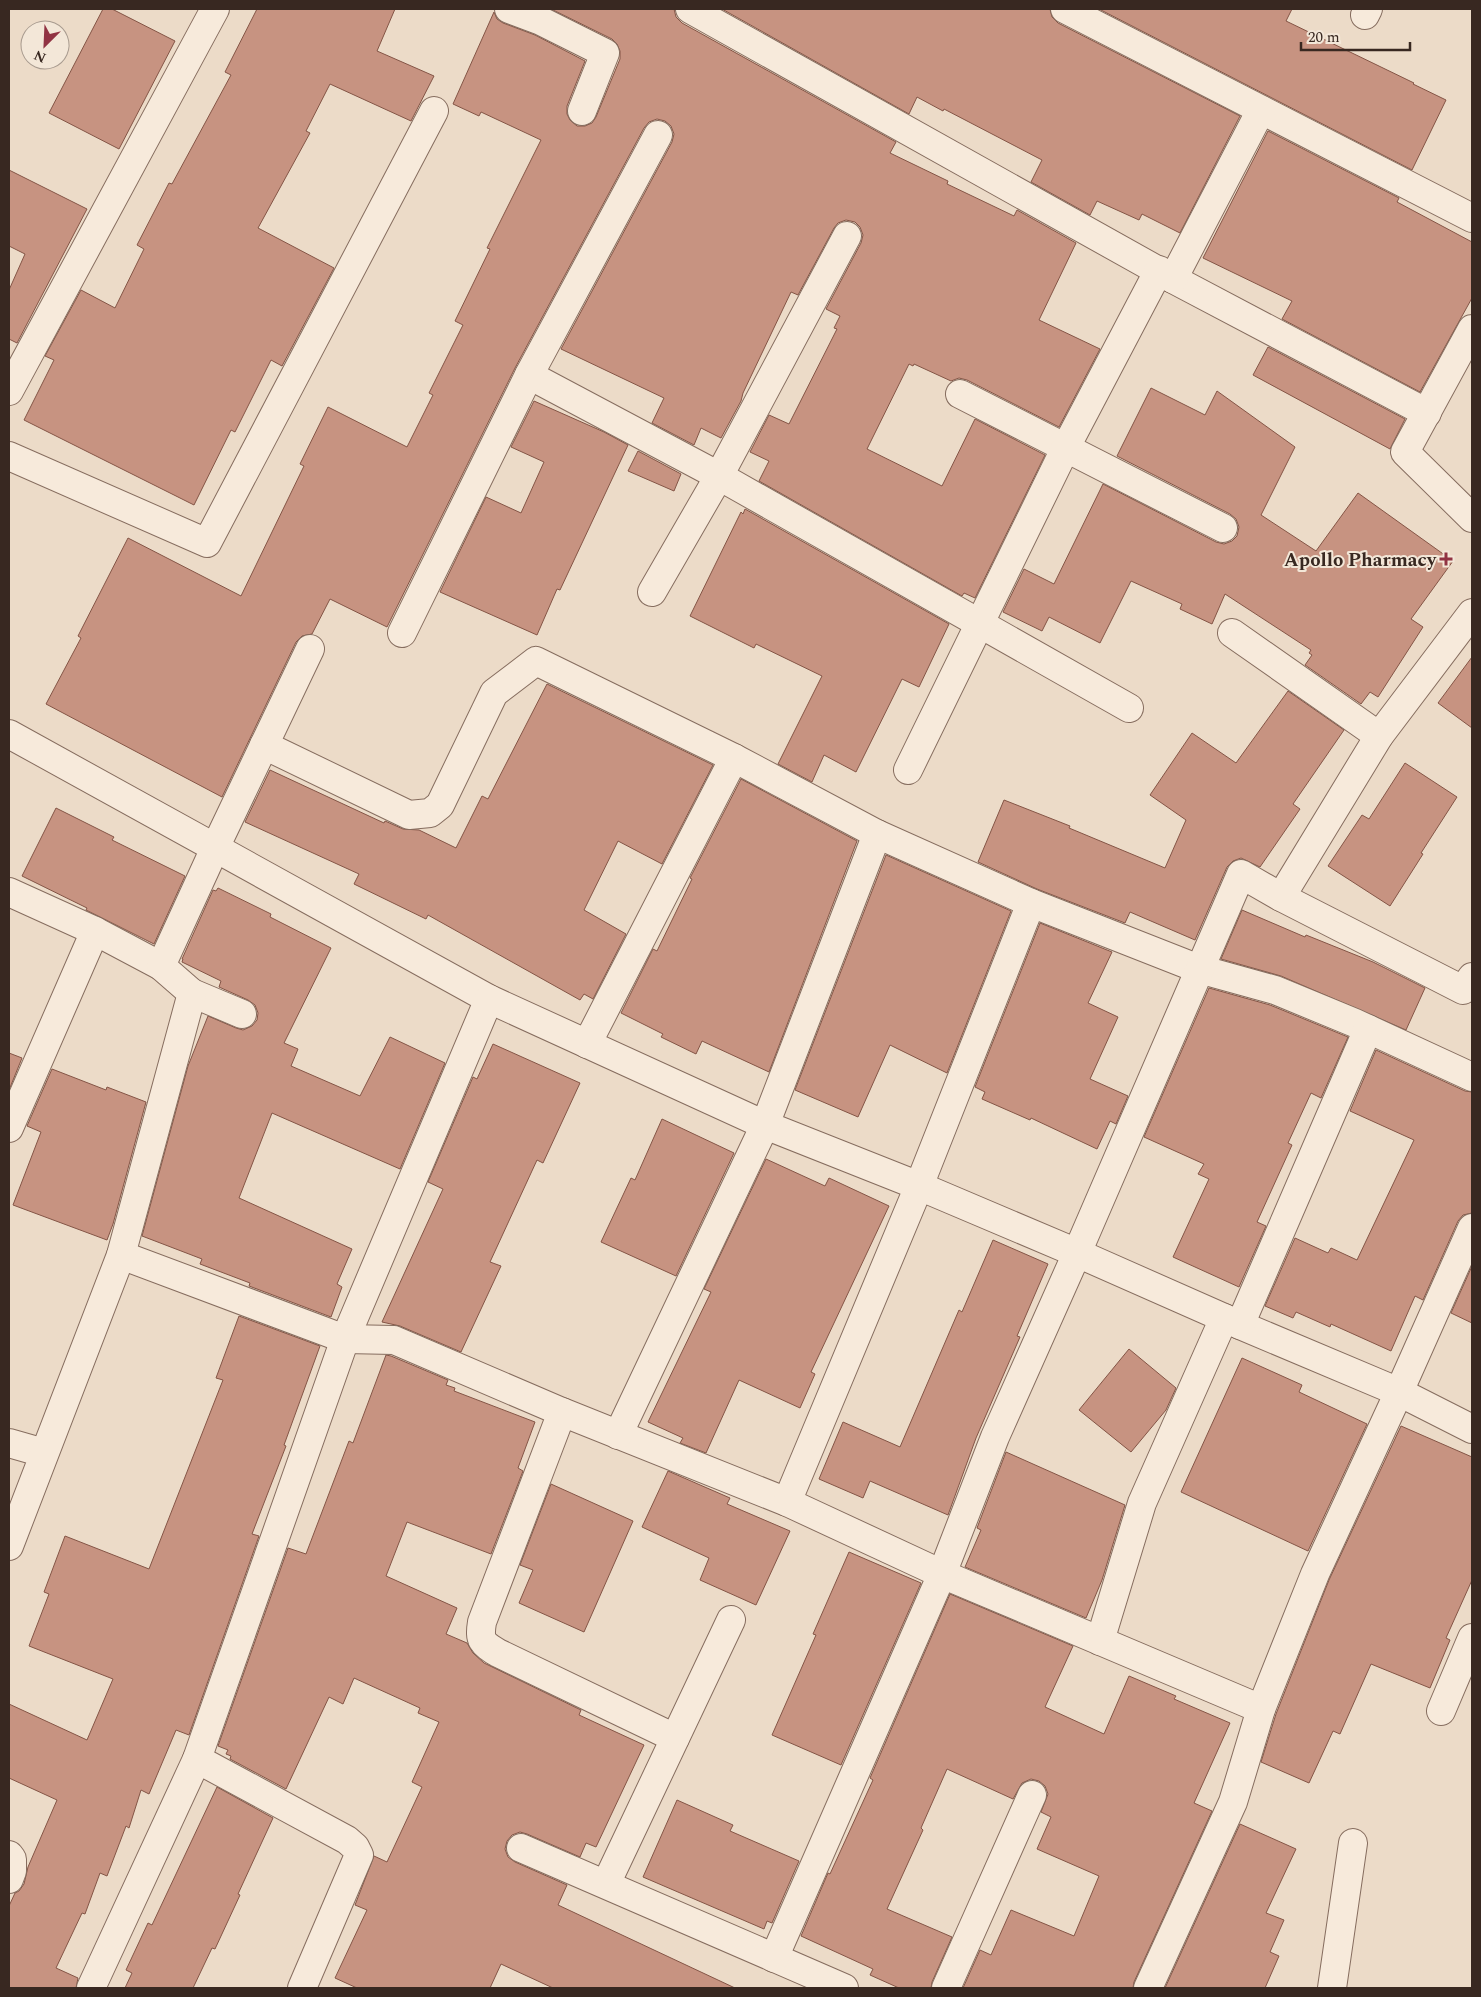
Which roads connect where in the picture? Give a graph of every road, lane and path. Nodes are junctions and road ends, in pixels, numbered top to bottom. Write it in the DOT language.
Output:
graph roads {
  1 [pos="215,9"];
  2 [pos="509,9"];
  3 [pos="690,9"];
  4 [pos="1071,10"];
  5 [pos="544,15"];
  6 [pos="1262,110"];
  7 [pos="434,111"];
  8 [pos="582,111"];
  9 [pos="658,135"];
  10 [pos="1472,218"];
  11 [pos="847,236"];
  12 [pos="1166,274"];
  13 [pos="1472,329"];
  14 [pos="529,375"];
  15 [pos="9,391"];
  16 [pos="960,394"];
  17 [pos="1427,413"];
  18 [pos="1066,447"];
  19 [pos="9,456"];
  20 [pos="719,476"];
  21 [pos="1472,518"];
  22 [pos="1223,528"];
  23 [pos="652,592"];
  24 [pos="1472,613"];
  25 [pos="979,622"];
  26 [pos="402,633"];
  27 [pos="1232,633"];
  28 [pos="310,648"];
  29 [pos="1129,708"];
  30 [pos="9,734"];
  31 [pos="1379,736"];
  32 [pos="264,745"];
  33 [pos="734,758"];
  34 [pos="908,770"];
  35 [pos="877,834"];
  36 [pos="215,848"];
  37 [pos="9,892"];
  38 [pos="1281,897"];
  39 [pos="1030,903"];
  40 [pos="95,930"];
  41 [pos="161,966"];
  42 [pos="1199,969"];
  43 [pos="1472,977"];
  44 [pos="192,993"];
  45 [pos="489,1000"];
  46 [pos="242,1014"];
  47 [pos="1368,1029"];
  48 [pos="587,1044"];
  49 [pos="1472,1077"];
  50 [pos="765,1124"];
  51 [pos="9,1128"];
  52 [pos="919,1186"];
  53 [pos="1472,1228"];
  54 [pos="1077,1253"];
  55 [pos="121,1255"];
  56 [pos="1232,1322"];
  57 [pos="345,1339"];
  58 [pos="1399,1392"];
  59 [pos="562,1412"];
  60 [pos="1472,1428"];
  61 [pos="618,1435"];
  62 [pos="9,1443"];
  63 [pos="44,1453"];
  64 [pos="787,1502"];
  65 [pos="9,1546"];
  66 [pos="942,1574"];
  67 [pos="731,1620"];
  68 [pos="1472,1638"];
  69 [pos="1100,1641"];
  70 [pos="1261,1709"];
  71 [pos="1441,1711"];
  72 [pos="675,1738"];
  73 [pos="197,1759"];
  74 [pos="1032,1795"];
  75 [pos="1353,1843"];
  76 [pos="521,1848"];
  77 [pos="9,1856"];
  78 [pos="9,1879"];
  79 [pos="606,1884"];
  80 [pos="774,1958"];
  81 [pos="91,1988"];
  82 [pos="303,1988"];
  83 [pos="844,1988"];
  84 [pos="946,1988"];
  85 [pos="1148,1988"];
  86 [pos="1332,1988"];
  1 -- 15 [label="street"];
  2 -- 5 [label="street"];
  3 -- 12 [label="street"];
  4 -- 6 [label="street"];
  5 -- 8 [label="street"];
  6 -- 10 [label="street"];
  6 -- 12 [label="street"];
  7 -- 19 [label="street"];
  9 -- 14 [label="street"];
  11 -- 20 [label="street"];
  12 -- 17 [label="street"];
  12 -- 18 [label="street"];
  13 -- 17 [label="street"];
  14 -- 20 [label="street"];
  14 -- 26 [label="street"];
  16 -- 18 [label="street"];
  17 -- 21 [label="street"];
  18 -- 22 [label="street"];
  18 -- 25 [label="street"];
  20 -- 23 [label="street"];
  20 -- 25 [label="street"];
  24 -- 31 [label="street"];
  25 -- 29 [label="street"];
  25 -- 34 [label="street"];
  27 -- 31 [label="street"];
  28 -- 32 [label="street"];
  30 -- 36 [label="street"];
  31 -- 38 [label="street"];
  32 -- 33 [label="street"];
  32 -- 36 [label="street"];
  33 -- 35 [label="street"];
  33 -- 48 [label="street"];
  35 -- 39 [label="street"];
  35 -- 50 [label="street"];
  36 -- 41 [label="street"];
  36 -- 45 [label="street"];
  37 -- 40 [label="street"];
  38 -- 42 [label="street"];
  38 -- 43 [label="street"];
  39 -- 42 [label="street"];
  39 -- 52 [label="street"];
  40 -- 41 [label="street"];
  40 -- 51 [label="street"];
  41 -- 44 [label="street"];
  42 -- 47 [label="street"];
  42 -- 54 [label="street"];
  44 -- 46 [label="street"];
  44 -- 55 [label="street"];
  45 -- 48 [label="street"];
  45 -- 57 [label="street"];
  47 -- 49 [label="street"];
  47 -- 56 [label="street"];
  48 -- 50 [label="street"];
  50 -- 52 [label="street"];
  50 -- 61 [label="street"];
  52 -- 54 [label="street"];
  52 -- 64 [label="street"];
  53 -- 58 [label="street"];
  54 -- 56 [label="street"];
  54 -- 66 [label="street"];
  55 -- 57 [label="street"];
  55 -- 63 [label="street"];
  56 -- 58 [label="street"];
  56 -- 69 [label="street"];
  57 -- 59 [label="street"];
  57 -- 73 [label="street"];
  58 -- 60 [label="street"];
  58 -- 70 [label="street"];
  59 -- 61 [label="street"];
  59 -- 72 [label="street"];
  61 -- 64 [label="street"];
  62 -- 63 [label="street"];
  63 -- 65 [label="street"];
  64 -- 66 [label="street"];
  66 -- 69 [label="street"];
  66 -- 80 [label="street"];
  67 -- 72 [label="street"];
  68 -- 71 [label="street"];
  69 -- 70 [label="street"];
  70 -- 85 [label="street"];
  72 -- 79 [label="street"];
  73 -- 81 [label="street"];
  73 -- 82 [label="street"];
  74 -- 84 [label="street"];
  75 -- 86 [label="street"];
  76 -- 79 [label="street"];
  77 -- 78 [label="street"];
  79 -- 80 [label="street"];
  80 -- 83 [label="street"];
}
